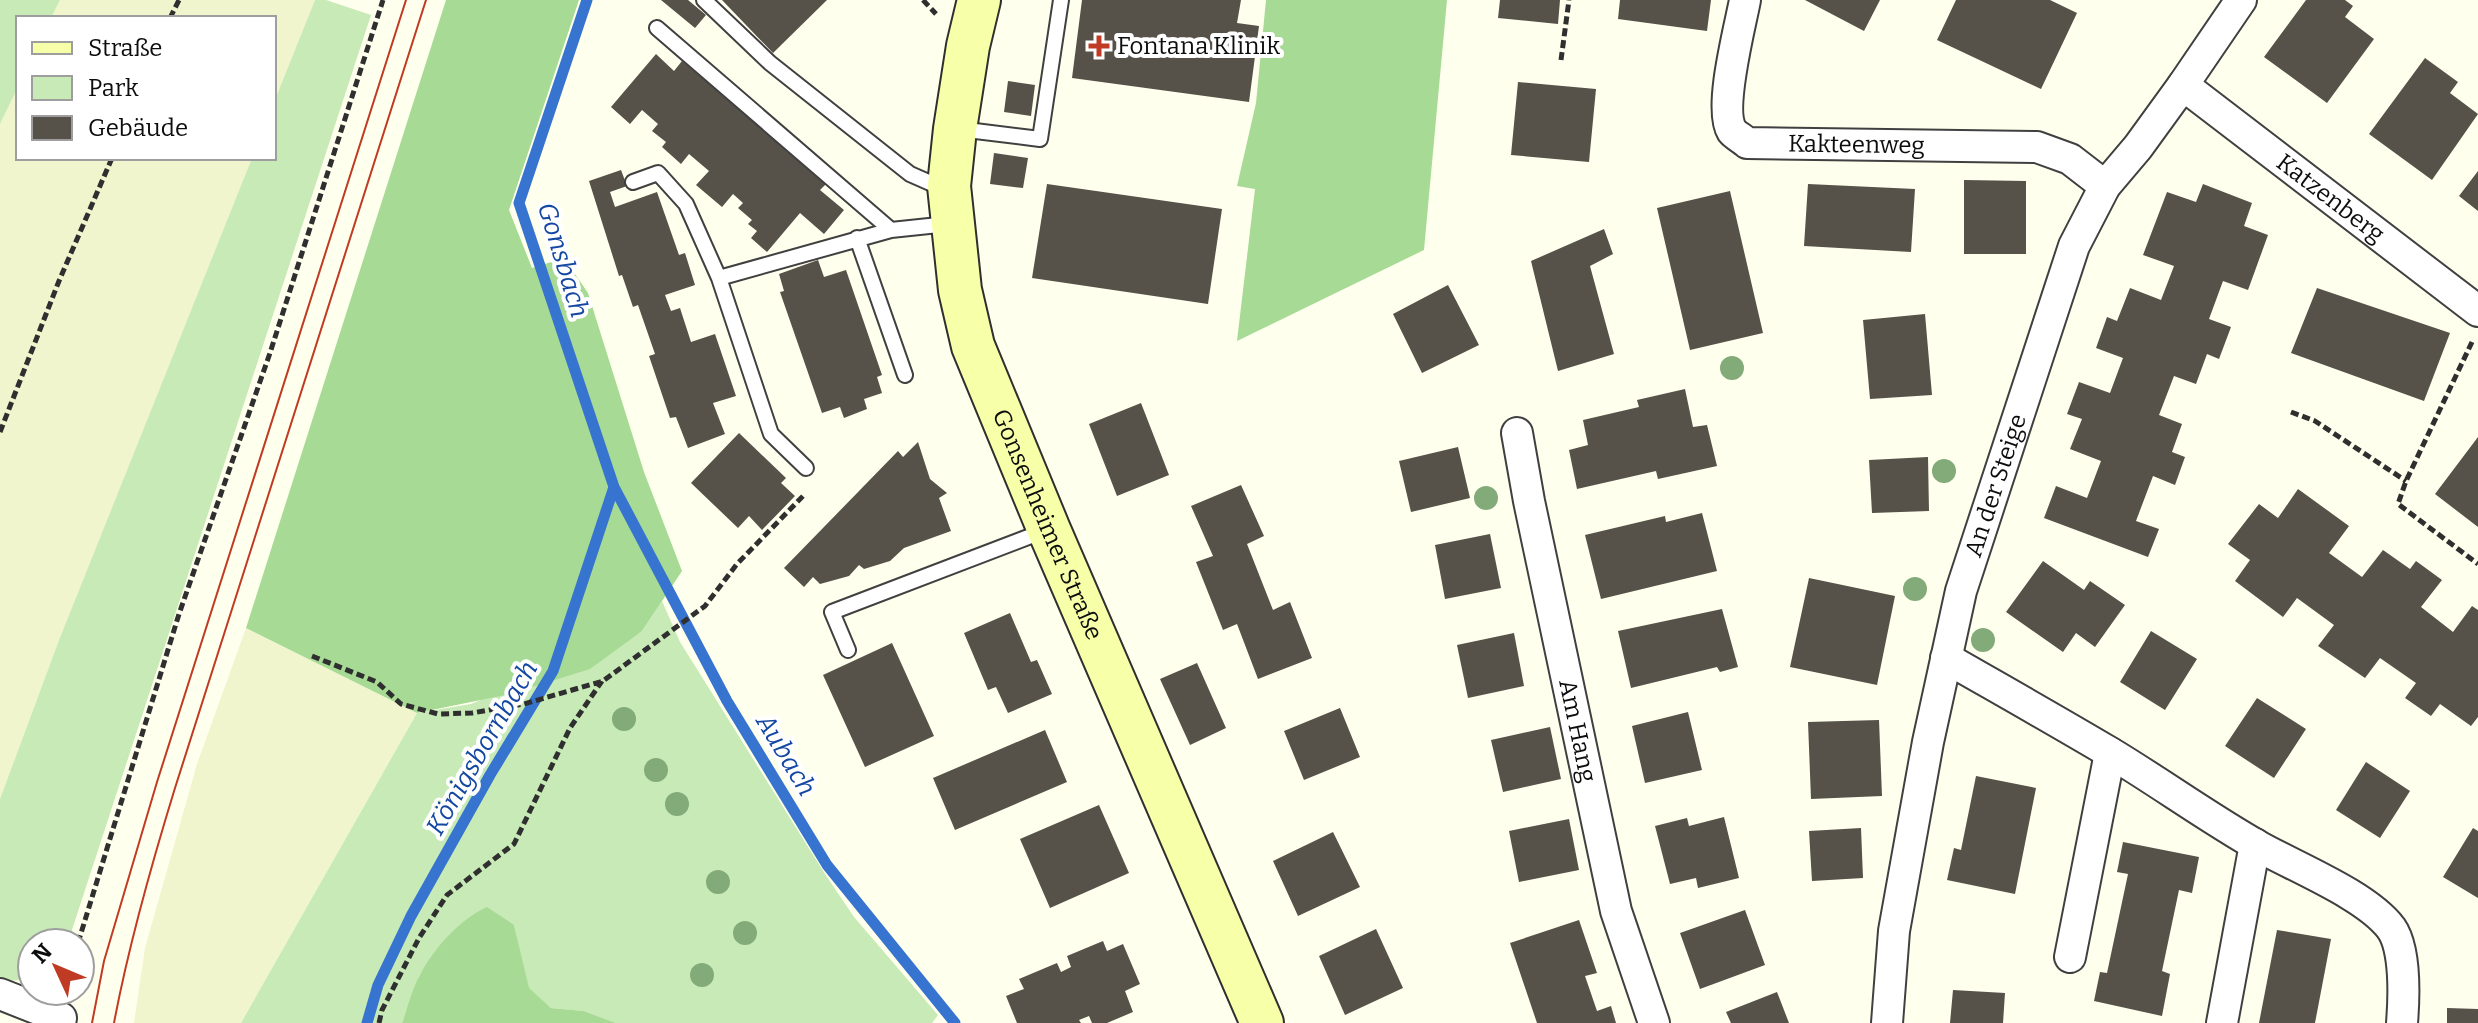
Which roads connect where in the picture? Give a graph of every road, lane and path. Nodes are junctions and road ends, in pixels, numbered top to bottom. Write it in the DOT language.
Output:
graph roads {
  1 [pos="383,0"];
  2 [pos="704,0"];
  3 [pos="979,0"];
  4 [pos="1061,0"];
  5 [pos="1569,0"];
  6 [pos="1745,0"];
  7 [pos="2241,0"];
  8 [pos="657,28"];
  9 [pos="1561,60"];
  10 [pos="2183,85"];
  11 [pos="955,129"];
  12 [pos="111,160"];
  13 [pos="633,182"];
  14 [pos="2105,186"];
  15 [pos="951,205"];
  16 [pos="891,230"];
  17 [pos="857,238"];
  18 [pos="719,278"];
  19 [pos="2478,311"];
  20 [pos="2478,331"];
  21 [pos="905,375"];
  22 [pos="2291,412"];
  23 [pos="0,432"];
  24 [pos="1517,433"];
  25 [pos="806,468"];
  26 [pos="2406,481"];
  27 [pos="1049,530"];
  28 [pos="2478,564"];
  29 [pos="848,650"];
  30 [pos="312,656"];
  31 [pos="1946,658"];
  32 [pos="603,681"];
  33 [pos="2110,753"];
  34 [pos="2255,844"];
  35 [pos="83,927"];
  36 [pos="2070,957"];
  37 [pos="0,994"];
  38 [pos="61,1020"];
  39 [pos="379,1023"];
  40 [pos="1262,1023"];
  41 [pos="1654,1023"];
  42 [pos="1887,1023"];
  43 [pos="2222,1023"];
  44 [pos="2402,1023"];
  1 -- 35 [label="path"];
  2 -- 15 [label="lane"];
  3 -- 11 [label="main road, Gonsenheimer Straße"];
  4 -- 11 [label="lane"];
  5 -- 9 [label="path"];
  6 -- 14 [label="street, Kakteenweg"];
  7 -- 10 [label="street, An der Steige"];
  8 -- 16 [label="lane"];
  10 -- 14 [label="street, An der Steige"];
  10 -- 19 [label="street, Katzenberg"];
  11 -- 15 [label="main road, Gonsenheimer Straße"];
  12 -- 23 [label="path"];
  13 -- 18 [label="lane"];
  14 -- 31 [label="street, An der Steige"];
  15 -- 16 [label="lane"];
  15 -- 27 [label="main road, Gonsenheimer Straße"];
  16 -- 17 [label="lane"];
  17 -- 18 [label="lane"];
  17 -- 21 [label="lane"];
  18 -- 25 [label="lane"];
  20 -- 26 [label="path"];
  22 -- 26 [label="path"];
  24 -- 41 [label="street, Am Hang"];
  25 -- 32 [label="path"];
  26 -- 28 [label="path"];
  27 -- 29 [label="lane"];
  27 -- 40 [label="main road, Gonsenheimer Straße"];
  30 -- 32 [label="path"];
  31 -- 33 [label="street"];
  31 -- 42 [label="street, An der Steige"];
  32 -- 39 [label="path"];
  33 -- 34 [label="street"];
  33 -- 36 [label="street"];
  34 -- 43 [label="street"];
  34 -- 44 [label="street"];
  37 -- 38 [label="street"];
}
